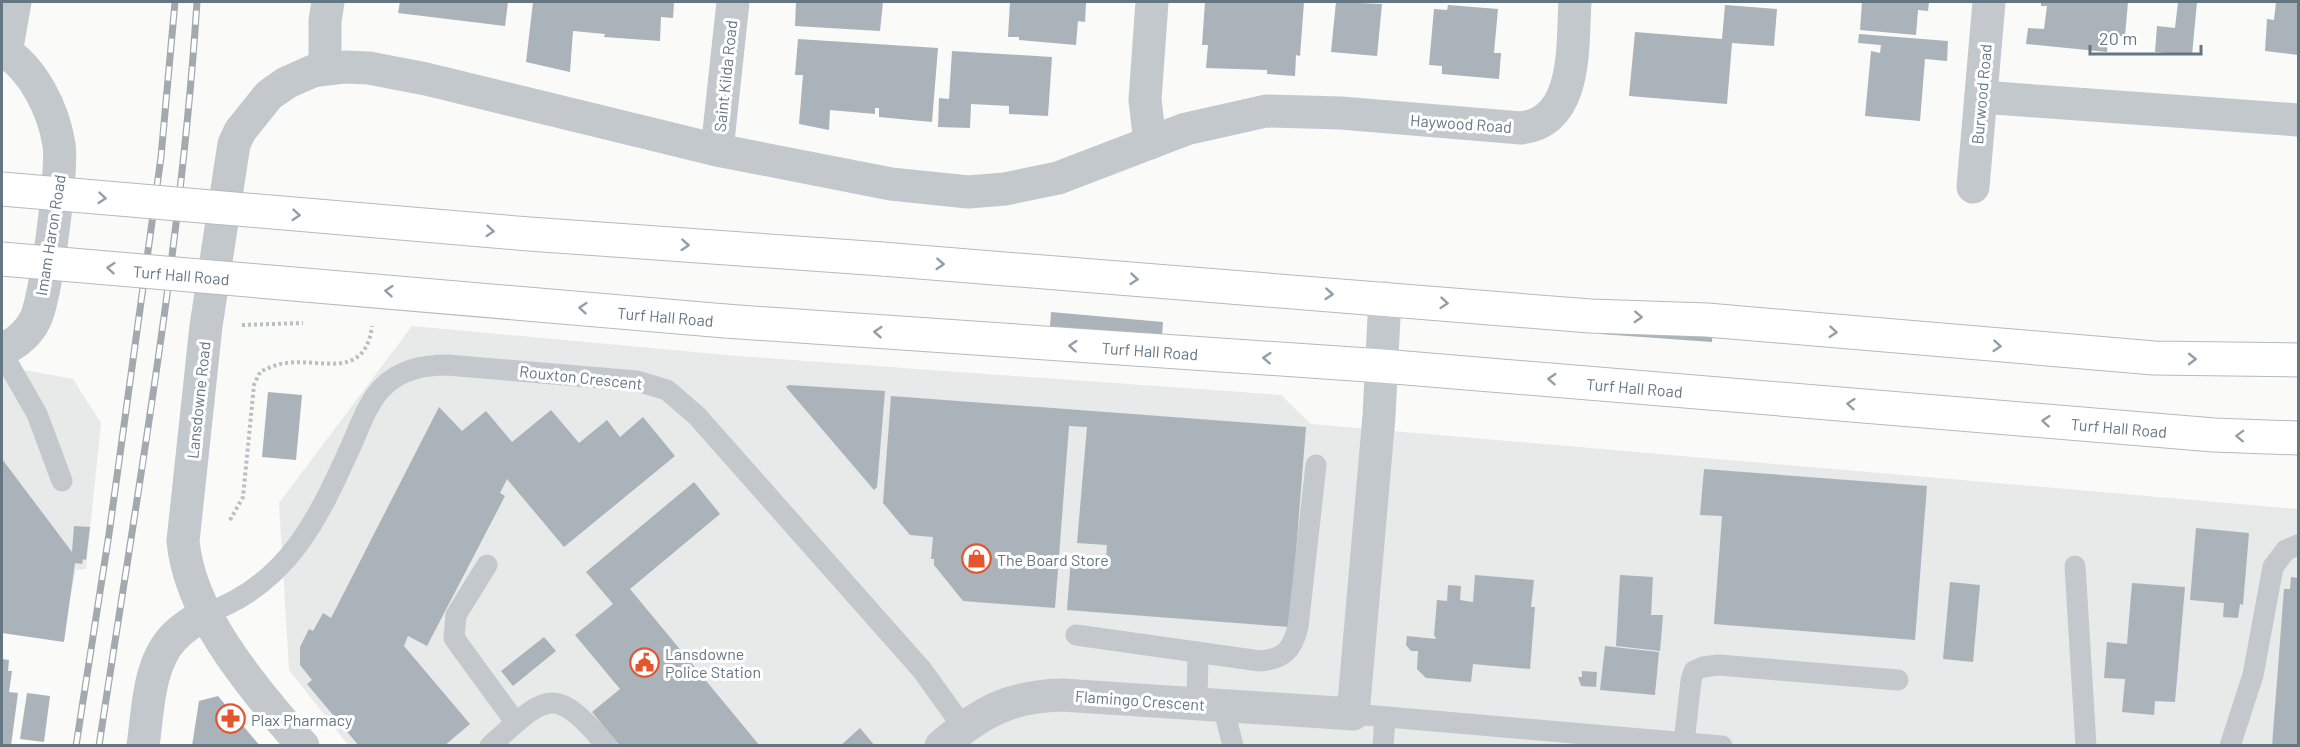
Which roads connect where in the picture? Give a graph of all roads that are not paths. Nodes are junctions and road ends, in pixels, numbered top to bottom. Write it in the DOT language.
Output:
graph roads {
  1 [pos="15,2"];
  2 [pos="328,2"];
  3 [pos="733,2"];
  4 [pos="1152,2"];
  5 [pos="1575,2"];
  6 [pos="1989,2"];
  7 [pos="4,51"];
  8 [pos="326,68"];
  9 [pos="1981,97"];
  10 [pos="2298,120"];
  11 [pos="1150,143"];
  12 [pos="717,150"];
  13 [pos="1973,187"];
  14 [pos="2,189"];
  15 [pos="2,260"];
  16 [pos="1385,298"];
  17 [pos="2,352"];
  18 [pos="2298,360"];
  19 [pos="1382,366"];
  20 [pos="2298,438"];
  21 [pos="1316,465"];
  22 [pos="62,481"];
  23 [pos="2298,545"];
  24 [pos="487,565"];
  25 [pos="2075,566"];
  26 [pos="207,613"];
  27 [pos="1076,635"];
  28 [pos="1198,652"];
  29 [pos="1898,680"];
  30 [pos="1210,705"];
  31 [pos="1353,714"];
  32 [pos="1385,718"];
  33 [pos="516,723"];
  34 [pos="952,736"];
  35 [pos="1496,736"];
  36 [pos="1684,742"];
  37 [pos="143,746"];
  38 [pos="303,746"];
  39 [pos="490,746"];
  40 [pos="607,746"];
  41 [pos="1233,746"];
  42 [pos="1383,746"];
  43 [pos="1722,746"];
  44 [pos="2086,746"];
  45 [pos="2230,746"];
  1 -- 7 [label="street"];
  2 -- 8 [label="street"];
  3 -- 12 [label="street, Saint Kilda Road"];
  4 -- 11 [label="street"];
  5 -- 11 [label="street, Haywood Road"];
  6 -- 9 [label="street, Burwood Road"];
  7 -- 17 [label="street, Imam Haron Road"];
  8 -- 12 [label="street"];
  8 -- 26 [label="street, Lansdowne Road"];
  9 -- 10 [label="street"];
  9 -- 13 [label="street, Burwood Road"];
  11 -- 12 [label="street"];
  14 -- 16 [label="main road, one-way, bridge"];
  19 -- 15 [label="main road, Turf Hall Road, one-way, bridge"];
  16 -- 18 [label="main road, one-way"];
  16 -- 19 [label="street"];
  17 -- 22 [label="lane"];
  20 -- 19 [label="main road, Turf Hall Road, one-way"];
  19 -- 31 [label="street"];
  21 -- 28 [label="lane"];
  23 -- 45 [label="lane"];
  24 -- 33 [label="lane"];
  25 -- 44 [label="lane"];
  26 -- 34 [label="lane, Rouxton Crescent"];
  26 -- 37 [label="street"];
  26 -- 38 [label="street, Lansdowne Road"];
  27 -- 28 [label="lane"];
  28 -- 30 [label="lane"];
  29 -- 36 [label="lane"];
  30 -- 31 [label="street, Flamingo Crescent"];
  30 -- 34 [label="street, Flamingo Crescent"];
  30 -- 41 [label="lane"];
  31 -- 32 [label="lane, Flamingo Crescent"];
  32 -- 35 [label="lane, Flamingo Crescent"];
  32 -- 42 [label="lane"];
  33 -- 39 [label="lane"];
  33 -- 40 [label="lane"];
  35 -- 36 [label="lane, Flamingo Crescent"];
  36 -- 43 [label="lane, Flamingo Crescent"];
}
